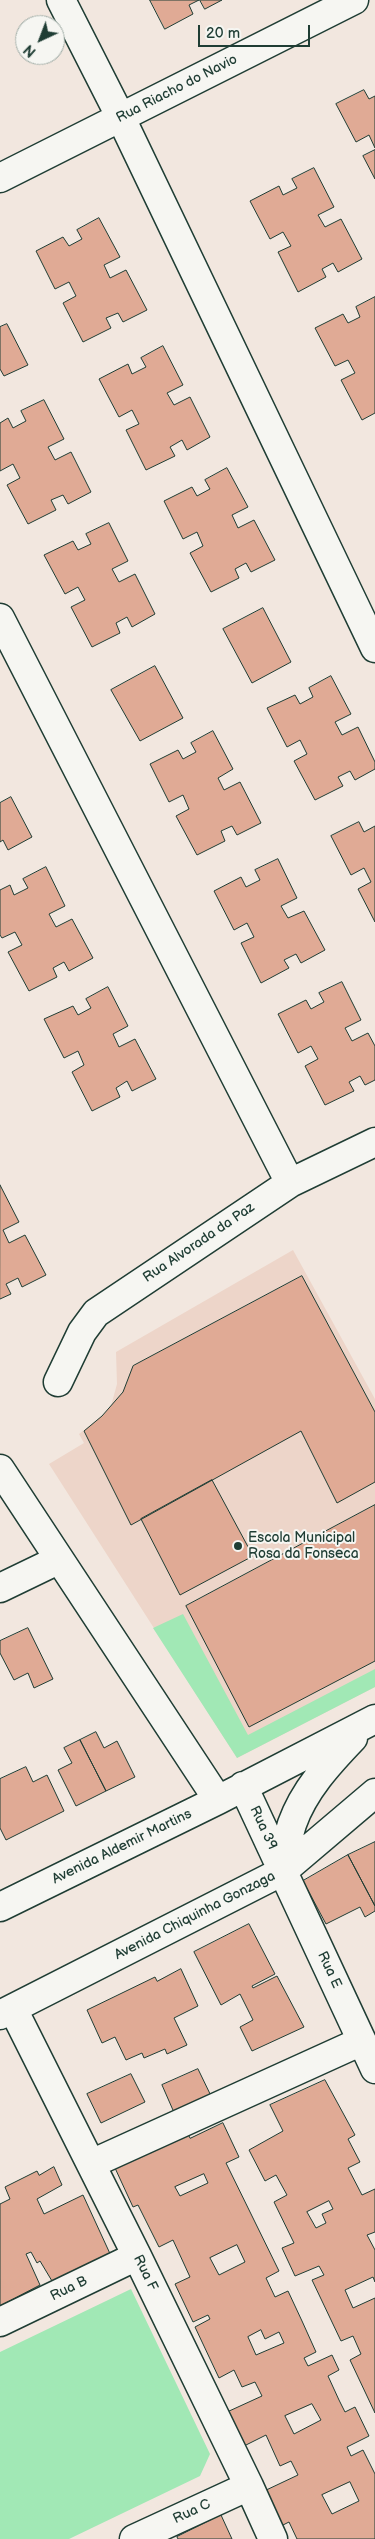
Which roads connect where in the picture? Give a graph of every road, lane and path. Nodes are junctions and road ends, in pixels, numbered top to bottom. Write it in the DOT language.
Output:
graph roads {
  1 [pos="61,0"];
  2 [pos="354,0"];
  3 [pos="121,118"];
  4 [pos="0,178"];
  5 [pos="0,618"];
  6 [pos="375,648"];
  7 [pos="375,1142"];
  8 [pos="290,1183"];
  9 [pos="58,1382"];
  10 [pos="0,1469"];
  11 [pos="58,1560"];
  12 [pos="0,1588"];
  13 [pos="371,1721"];
  14 [pos="243,1786"];
  15 [pos="375,1793"];
  16 [pos="218,1800"];
  17 [pos="282,1870"];
  18 [pos="0,1907"];
  19 [pos="6,2012"];
  20 [pos="362,2040"];
  21 [pos="375,2069"];
  22 [pos="91,2164"];
  23 [pos="137,2256"];
  24 [pos="0,2322"];
  25 [pos="250,2486"];
  26 [pos="134,2539"];
  27 [pos="272,2539"];
  1 -- 3 [label="street"];
  2 -- 3 [label="street, Rua Riacho do Navio"];
  3 -- 4 [label="street, Rua Riacho do Navio"];
  3 -- 6 [label="street"];
  5 -- 8 [label="street"];
  7 -- 8 [label="street, Rua Alvorada da Paz"];
  8 -- 9 [label="street, Rua Alvorada da Paz"];
  10 -- 11 [label="street"];
  11 -- 12 [label="street"];
  11 -- 16 [label="street"];
  13 -- 14 [label="street"];
  13 -- 17 [label="street"];
  14 -- 16 [label="street, Avenida Aldemir Martins"];
  14 -- 17 [label="street, Rua 39"];
  15 -- 17 [label="street, Avenida Chiquinha Gonzaga"];
  16 -- 18 [label="street, Avenida Aldemir Martins"];
  17 -- 19 [label="street, Avenida Chiquinha Gonzaga"];
  17 -- 20 [label="street, Rua E"];
  19 -- 22 [label="street, Rua F"];
  20 -- 21 [label="street, Rua E"];
  20 -- 22 [label="street"];
  22 -- 23 [label="street, Rua F"];
  23 -- 24 [label="street, Rua B"];
  23 -- 25 [label="street, Rua F"];
  25 -- 26 [label="street, Rua C"];
  25 -- 27 [label="street, Rua F"];
}
